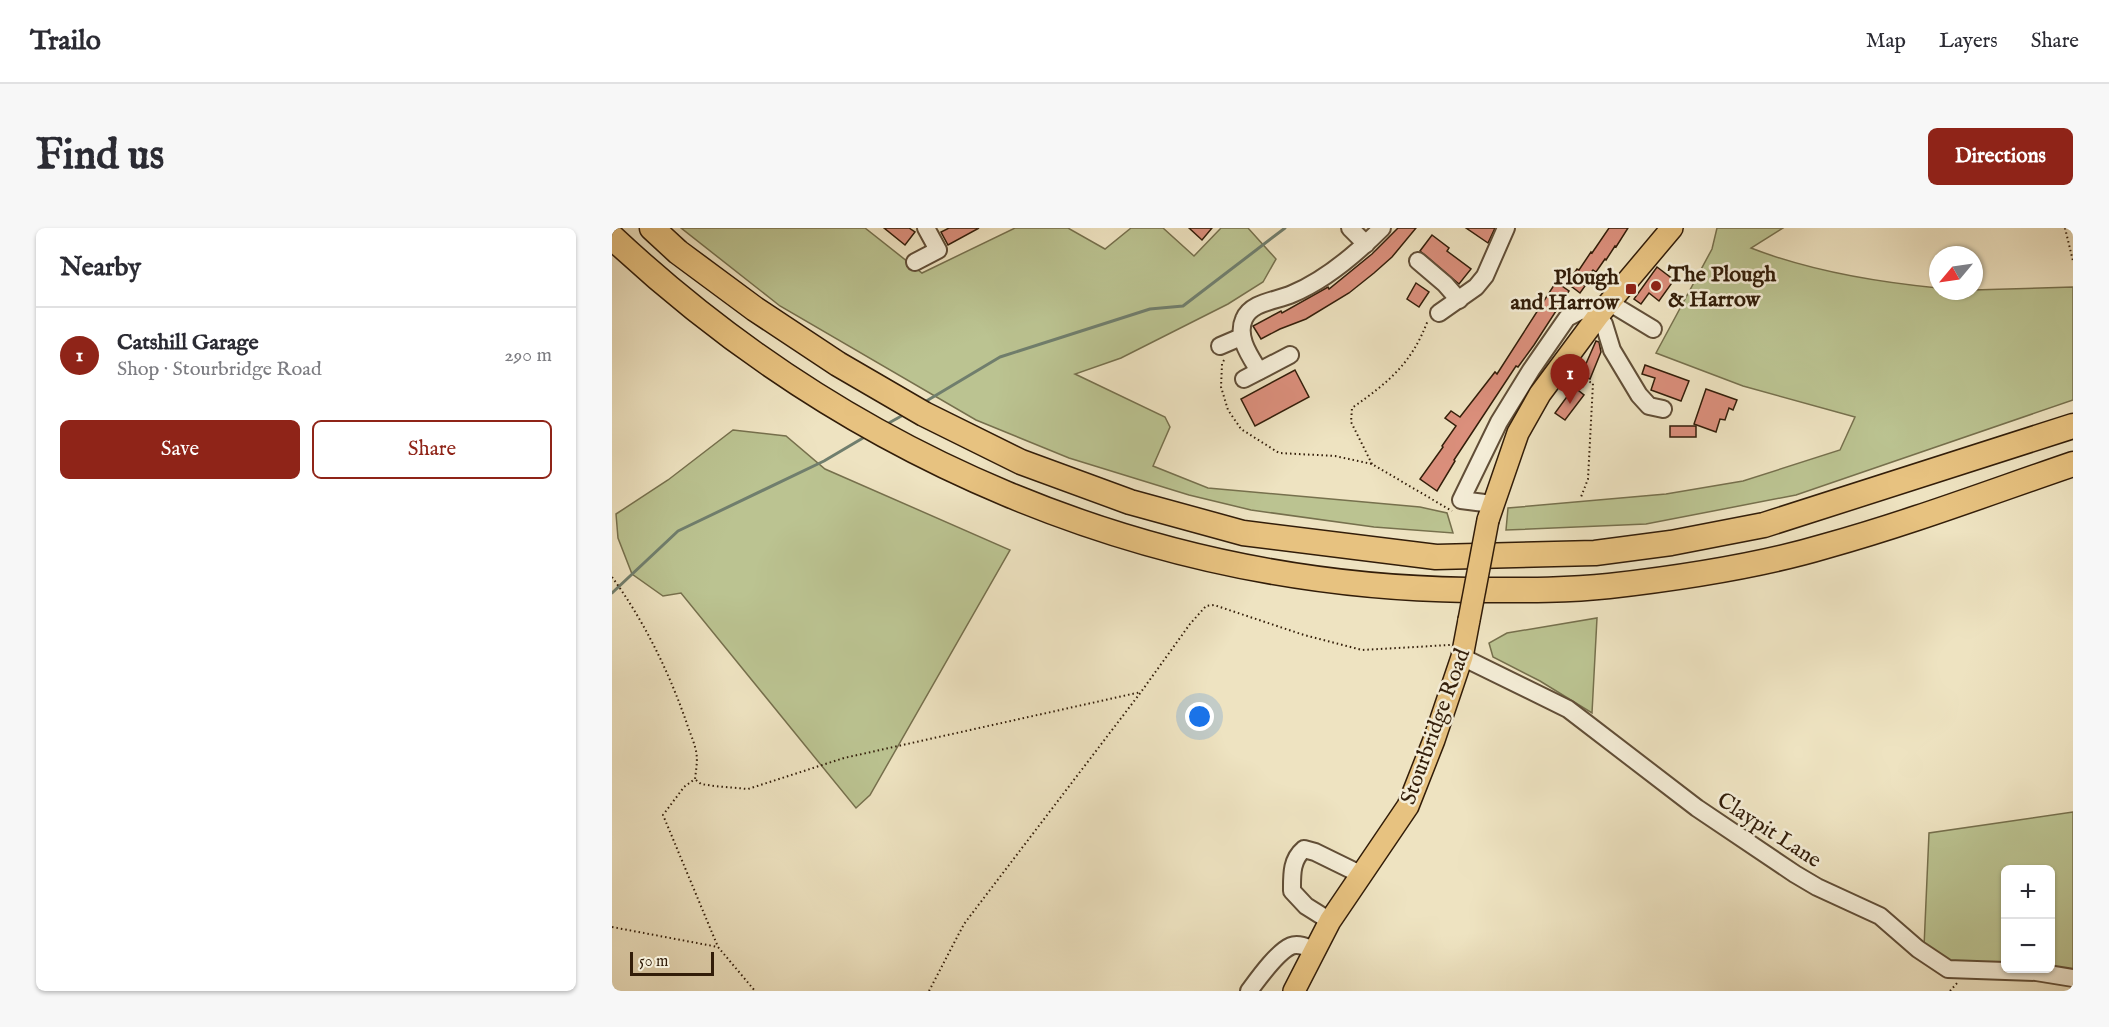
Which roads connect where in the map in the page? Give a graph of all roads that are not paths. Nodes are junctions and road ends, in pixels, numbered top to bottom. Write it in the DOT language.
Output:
graph roads {
  1 [pos="652,228"];
  2 [pos="926,228"];
  3 [pos="1350,228"];
  4 [pos="1382,228"];
  5 [pos="1506,228"];
  6 [pos="1672,228"];
  7 [pos="612,237"];
  8 [pos="1366,244"];
  9 [pos="1418,261"];
  10 [pos="915,262"];
  11 [pos="1459,300"];
  12 [pos="1604,309"];
  13 [pos="1439,313"];
  14 [pos="1653,329"];
  15 [pos="1290,355"];
  16 [pos="1663,409"];
  17 [pos="2073,426"];
  18 [pos="2073,464"];
  19 [pos="1490,512"];
  20 [pos="1463,651"];
  21 [pos="1362,875"];
  22 [pos="1330,921"];
  23 [pos="1314,950"];
  24 [pos="2073,978"];
  25 [pos="1249,991"];
  26 [pos="1294,991"];
  1 -- 17 [label="highway"];
  2 -- 10 [label="street"];
  3 -- 8 [label="street"];
  4 -- 8 [label="street"];
  5 -- 11 [label="street"];
  6 -- 12 [label="main road, Stourbridge Road"];
  7 -- 18 [label="highway"];
  8 -- 15 [label="street"];
  9 -- 11 [label="street"];
  11 -- 13 [label="street"];
  12 -- 14 [label="street"];
  12 -- 16 [label="street"];
  12 -- 19 [label="main road, Stourbridge Road"];
  12 -- 19 [label="street"];
  19 -- 20 [label="main road, Stourbridge Road, bridge"];
  20 -- 21 [label="main road, Stourbridge Road"];
  20 -- 24 [label="street, Claypit Lane"];
  21 -- 22 [label="main road, Stourbridge Road"];
  21 -- 22 [label="street"];
  22 -- 23 [label="main road, Stourbridge Road"];
  23 -- 25 [label="street"];
  23 -- 26 [label="main road, Stourbridge Road"];
}
